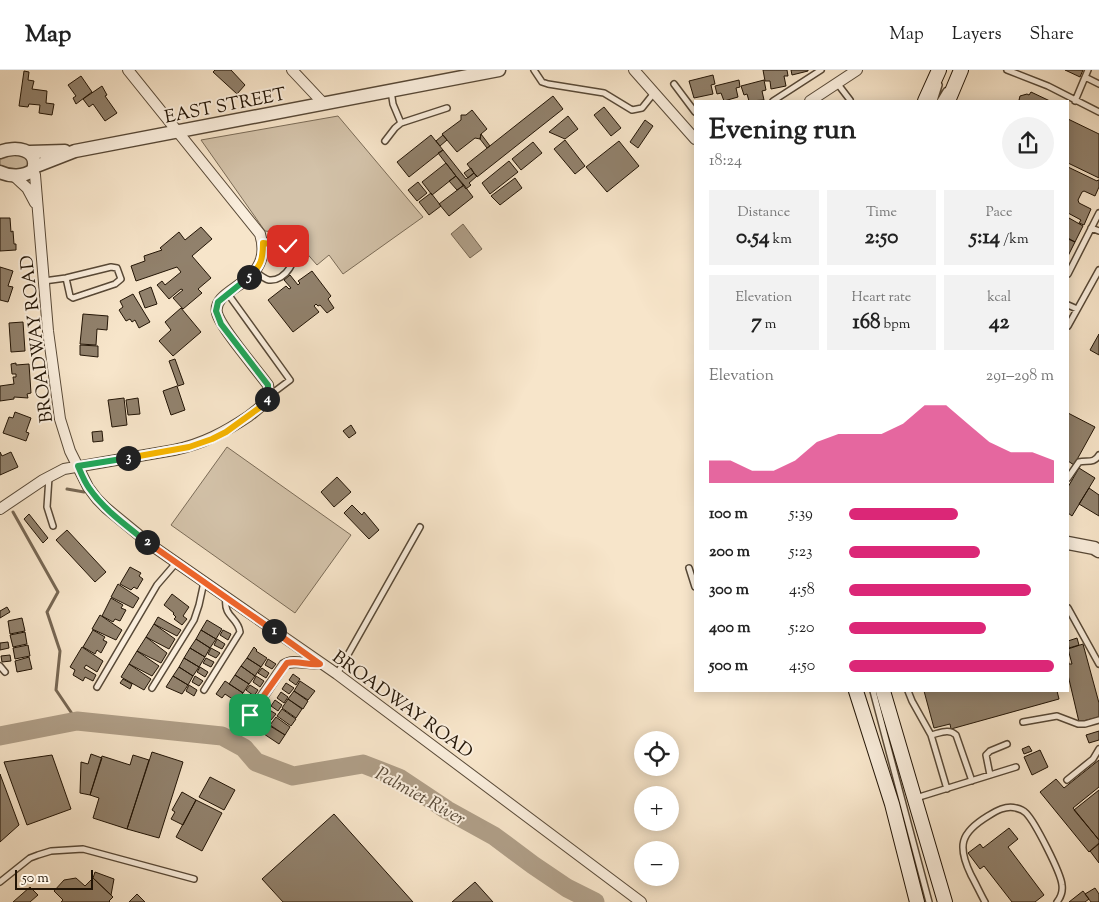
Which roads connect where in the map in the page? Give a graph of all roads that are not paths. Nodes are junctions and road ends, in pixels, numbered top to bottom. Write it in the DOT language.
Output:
graph roads {
  1 [pos="128,70"];
  2 [pos="292,70"];
  3 [pos="499,70"];
  4 [pos="534,70"];
  5 [pos="634,70"];
  6 [pos="821,70"];
  7 [pos="857,70"];
  8 [pos="939,70"];
  9 [pos="945,70"];
  10 [pos="956,70"];
  11 [pos="961,70"];
  12 [pos="1007,70"];
  13 [pos="1088,70"];
  14 [pos="1085,77"];
  15 [pos="837,83"];
  16 [pos="674,84"];
  17 [pos="1099,84"];
  18 [pos="392,91"];
  19 [pos="654,93"];
  20 [pos="1068,99"];
  21 [pos="775,100"];
  22 [pos="812,100"];
  23 [pos="849,100"];
  24 [pos="925,100"];
  25 [pos="934,100"];
  26 [pos="941,100"];
  27 [pos="948,100"];
  28 [pos="1075,100"];
  29 [pos="324,104"];
  30 [pos="447,108"];
  31 [pos="694,111"];
  32 [pos="1099,112"];
  33 [pos="401,124"];
  34 [pos="177,132"];
  35 [pos="694,137"];
  36 [pos="385,141"];
  37 [pos="0,143"];
  38 [pos="13,150"];
  39 [pos="74,151"];
  40 [pos="0,152"];
  41 [pos="30,152"];
  42 [pos="34,168"];
  43 [pos="0,172"];
  44 [pos="13,175"];
  45 [pos="38,209"];
  46 [pos="1099,213"];
  47 [pos="1092,228"];
  48 [pos="1099,231"];
  49 [pos="262,238"];
  50 [pos="1099,270"];
  51 [pos="255,271"];
  52 [pos="1069,272"];
  53 [pos="66,278"];
  54 [pos="44,281"];
  55 [pos="228,294"];
  56 [pos="1069,306"];
  57 [pos="1076,309"];
  58 [pos="1069,318"];
  59 [pos="268,396"];
  60 [pos="1099,455"];
  61 [pos="78,466"];
  62 [pos="49,476"];
  63 [pos="1069,477"];
  64 [pos="0,509"];
  65 [pos="53,526"];
  66 [pos="420,527"];
  67 [pos="1069,535"];
  68 [pos="1069,543"];
  69 [pos="1097,550"];
  70 [pos="176,562"];
  71 [pos="689,568"];
  72 [pos="204,582"];
  73 [pos="694,584"];
  74 [pos="226,597"];
  75 [pos="1069,610"];
  76 [pos="320,664"];
  77 [pos="1099,664"];
  78 [pos="0,666"];
  79 [pos="5,672"];
  80 [pos="337,674"];
  81 [pos="97,687"];
  82 [pos="152,688"];
  83 [pos="204,690"];
  84 [pos="856,692"];
  85 [pos="873,692"];
  86 [pos="883,692"];
  87 [pos="908,692"];
  88 [pos="250,715"];
  89 [pos="1099,720"];
  90 [pos="1023,722"];
  91 [pos="931,735"];
  92 [pos="1007,744"];
  93 [pos="1099,749"];
  94 [pos="1016,767"];
  95 [pos="990,775"];
  96 [pos="1067,780"];
  97 [pos="972,781"];
  98 [pos="947,789"];
  99 [pos="916,798"];
  100 [pos="194,879"];
  101 [pos="0,882"];
  102 [pos="642,902"];
  103 [pos="917,902"];
  104 [pos="929,902"];
  105 [pos="945,902"];
  106 [pos="983,902"];
  107 [pos="1057,902"];
  1 -- 34 [label="street"];
  2 -- 29 [label="street"];
  3 -- 18 [label="street, EAST STREET"];
  4 -- 19 [label="lane"];
  5 -- 19 [label="street"];
  6 -- 21 [label="lane"];
  7 -- 15 [label="street"];
  8 -- 24 [label="main road"];
  9 -- 25 [label="lane"];
  10 -- 26 [label="lane"];
  11 -- 27 [label="main road"];
  12 -- 20 [label="lane"];
  13 -- 14 [label="lane"];
  14 -- 17 [label="lane"];
  14 -- 28 [label="lane"];
  15 -- 22 [label="street"];
  15 -- 23 [label="lane"];
  16 -- 31 [label="lane"];
  18 -- 29 [label="street, EAST STREET"];
  18 -- 33 [label="lane"];
  19 -- 35 [label="street"];
  20 -- 28 [label="lane"];
  28 -- 32 [label="lane"];
  29 -- 34 [label="street, EAST STREET"];
  30 -- 33 [label="lane"];
  33 -- 36 [label="lane"];
  34 -- 39 [label="street, EAST STREET"];
  34 -- 49 [label="street"];
  37 -- 38 [label="street"];
  38 -- 40 [label="street"];
  38 -- 41 [label="street, EAST STREET"];
  39 -- 41 [label="street, EAST STREET"];
  39 -- 42 [label="street, EAST STREET"];
  41 -- 42 [label="street"];
  42 -- 44 [label="street, EAST STREET"];
  42 -- 45 [label="street, BROADWAY ROAD"];
  43 -- 44 [label="street"];
  44 -- 45 [label="street, BROADWAY ROAD"];
  45 -- 54 [label="street, BROADWAY ROAD"];
  46 -- 47 [label="lane"];
  47 -- 48 [label="lane"];
  47 -- 52 [label="lane"];
  49 -- 51 [label="street"];
  49 -- 51 [label="lane"];
  50 -- 57 [label="lane"];
  51 -- 55 [label="street"];
  53 -- 53 [label="lane"];
  53 -- 54 [label="lane"];
  54 -- 61 [label="street, BROADWAY ROAD"];
  55 -- 59 [label="street"];
  55 -- 59 [label="lane"];
  56 -- 57 [label="lane"];
  57 -- 58 [label="lane"];
  59 -- 61 [label="street"];
  60 -- 63 [label="lane"];
  61 -- 62 [label="street"];
  61 -- 70 [label="street, BROADWAY ROAD"];
  62 -- 64 [label="street"];
  62 -- 65 [label="lane"];
  66 -- 80 [label="lane"];
  67 -- 69 [label="street"];
  68 -- 69 [label="street"];
  70 -- 72 [label="street, BROADWAY ROAD"];
  70 -- 81 [label="lane"];
  71 -- 73 [label="lane"];
  72 -- 74 [label="street, BROADWAY ROAD"];
  72 -- 82 [label="lane"];
  74 -- 76 [label="street, BROADWAY ROAD"];
  74 -- 83 [label="lane"];
  75 -- 77 [label="lane"];
  76 -- 80 [label="street, BROADWAY ROAD"];
  76 -- 88 [label="street"];
  78 -- 79 [label="lane"];
  80 -- 102 [label="street, BROADWAY ROAD"];
  84 -- 103 [label="main road"];
  85 -- 104 [label="lane"];
  86 -- 99 [label="main road"];
  87 -- 91 [label="lane"];
  89 -- 90 [label="lane"];
  91 -- 97 [label="lane"];
  91 -- 98 [label="lane"];
  92 -- 95 [label="lane"];
  93 -- 96 [label="lane"];
  94 -- 95 [label="lane"];
  95 -- 97 [label="lane"];
  97 -- 98 [label="lane"];
  98 -- 99 [label="lane"];
  99 -- 105 [label="main road"];
  100 -- 101 [label="lane"];
  106 -- 107 [label="lane"];
}
